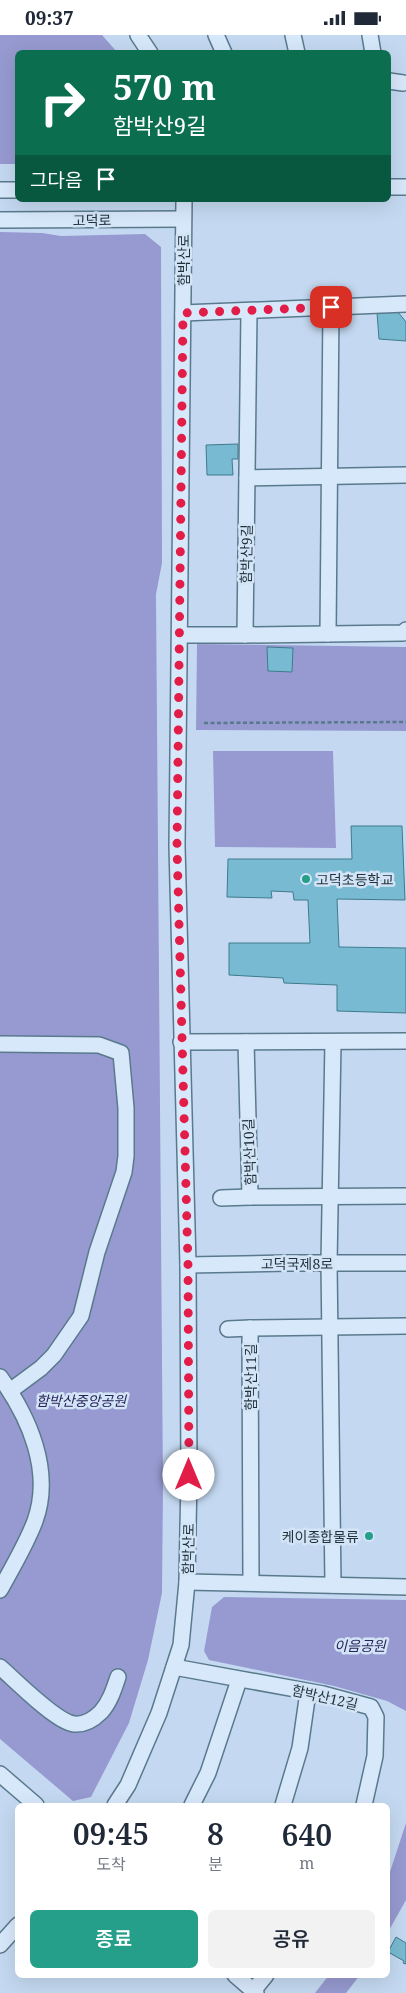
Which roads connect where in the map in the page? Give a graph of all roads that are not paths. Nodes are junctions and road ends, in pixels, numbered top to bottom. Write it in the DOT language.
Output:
graph roads {
  1 [pos="138,35"];
  2 [pos="216,35"];
  3 [pos="294,35"];
  4 [pos="370,35"];
  5 [pos="148,50"];
  6 [pos="223,50"];
  7 [pos="296,50"];
  8 [pos="372,50"];
  9 [pos="391,187"];
  10 [pos="406,187"];
  11 [pos="0,190"];
  12 [pos="15,190"];
  13 [pos="184,202"];
  14 [pos="183,219"];
  15 [pos="0,220"];
  16 [pos="406,304"];
  17 [pos="331,307"];
  18 [pos="249,311"];
  19 [pos="183,313"];
  20 [pos="406,475"];
  21 [pos="329,477"];
  22 [pos="247,479"];
  23 [pos="406,630"];
  24 [pos="328,634"];
  25 [pos="180,635"];
  26 [pos="245,635"];
  27 [pos="406,1041"];
  28 [pos="181,1042"];
  29 [pos="246,1042"];
  30 [pos="333,1042"];
  31 [pos="0,1044"];
  32 [pos="330,1196"];
  33 [pos="406,1196"];
  34 [pos="250,1197"];
  35 [pos="221,1198"];
  36 [pos="329,1263"];
  37 [pos="406,1263"];
  38 [pos="188,1265"];
  39 [pos="406,1326"];
  40 [pos="331,1327"];
  41 [pos="250,1328"];
  42 [pos="228,1329"];
  43 [pos="0,1377"];
  44 [pos="10,1391"];
  45 [pos="187,1582"];
  46 [pos="252,1583"];
  47 [pos="333,1585"];
  48 [pos="406,1587"];
  49 [pos="0,1590"];
  50 [pos="0,1667"];
  51 [pos="174,1667"];
  52 [pos="118,1677"];
  53 [pos="239,1680"];
  54 [pos="308,1692"];
  55 [pos="0,1774"];
  56 [pos="34,1803"];
  57 [pos="116,1803"];
  58 [pos="193,1803"];
  59 [pos="284,1803"];
  60 [pos="364,1803"];
  61 [pos="15,1928"];
  62 [pos="0,1945"];
  63 [pos="238,1978"];
  64 [pos="264,1978"];
  65 [pos="254,1992"];
  1 -- 5 [label="street"];
  2 -- 6 [label="street"];
  3 -- 7 [label="street"];
  4 -- 8 [label="street"];
  9 -- 10 [label="street"];
  11 -- 12 [label="street"];
  13 -- 14 [label="street, 함박산로"];
  14 -- 15 [label="street, 고덕로"];
  14 -- 19 [label="street, 함박산로"];
  16 -- 17 [label="street"];
  17 -- 18 [label="street"];
  17 -- 21 [label="street"];
  18 -- 19 [label="street"];
  18 -- 22 [label="street, 함박산9길"];
  19 -- 25 [label="street, 함박산로"];
  20 -- 21 [label="street"];
  21 -- 22 [label="street"];
  21 -- 24 [label="street"];
  22 -- 26 [label="street, 함박산9길"];
  23 -- 24 [label="street"];
  24 -- 26 [label="street"];
  25 -- 26 [label="street"];
  25 -- 28 [label="street, 함박산로"];
  27 -- 30 [label="street"];
  28 -- 29 [label="street"];
  28 -- 38 [label="street, 함박산로"];
  29 -- 30 [label="street"];
  29 -- 34 [label="street, 함박산10길"];
  30 -- 32 [label="street"];
  31 -- 44 [label="street"];
  32 -- 33 [label="street, 함박산10길"];
  32 -- 34 [label="street, 함박산10길"];
  32 -- 36 [label="street"];
  34 -- 35 [label="street"];
  36 -- 37 [label="street, 고덕국제8로"];
  36 -- 38 [label="street, 고덕국제8로"];
  36 -- 40 [label="street"];
  38 -- 45 [label="street, 함박산로"];
  39 -- 40 [label="street, 함박산11길"];
  40 -- 41 [label="street, 함박산11길"];
  40 -- 47 [label="street"];
  41 -- 42 [label="street"];
  41 -- 46 [label="street, 함박산11길"];
  43 -- 44 [label="street"];
  44 -- 49 [label="street"];
  45 -- 46 [label="street"];
  45 -- 51 [label="street, 함박산로"];
  46 -- 47 [label="street"];
  47 -- 48 [label="street"];
  50 -- 52 [label="street"];
  51 -- 53 [label="street, 함박산12길"];
  51 -- 57 [label="street, 함박산로"];
  53 -- 54 [label="street, 함박산12길"];
  53 -- 58 [label="street"];
  54 -- 59 [label="street"];
  54 -- 60 [label="street, 함박산12길"];
  55 -- 56 [label="street"];
  61 -- 62 [label="street"];
  63 -- 65 [label="street"];
  64 -- 65 [label="street"];
}
